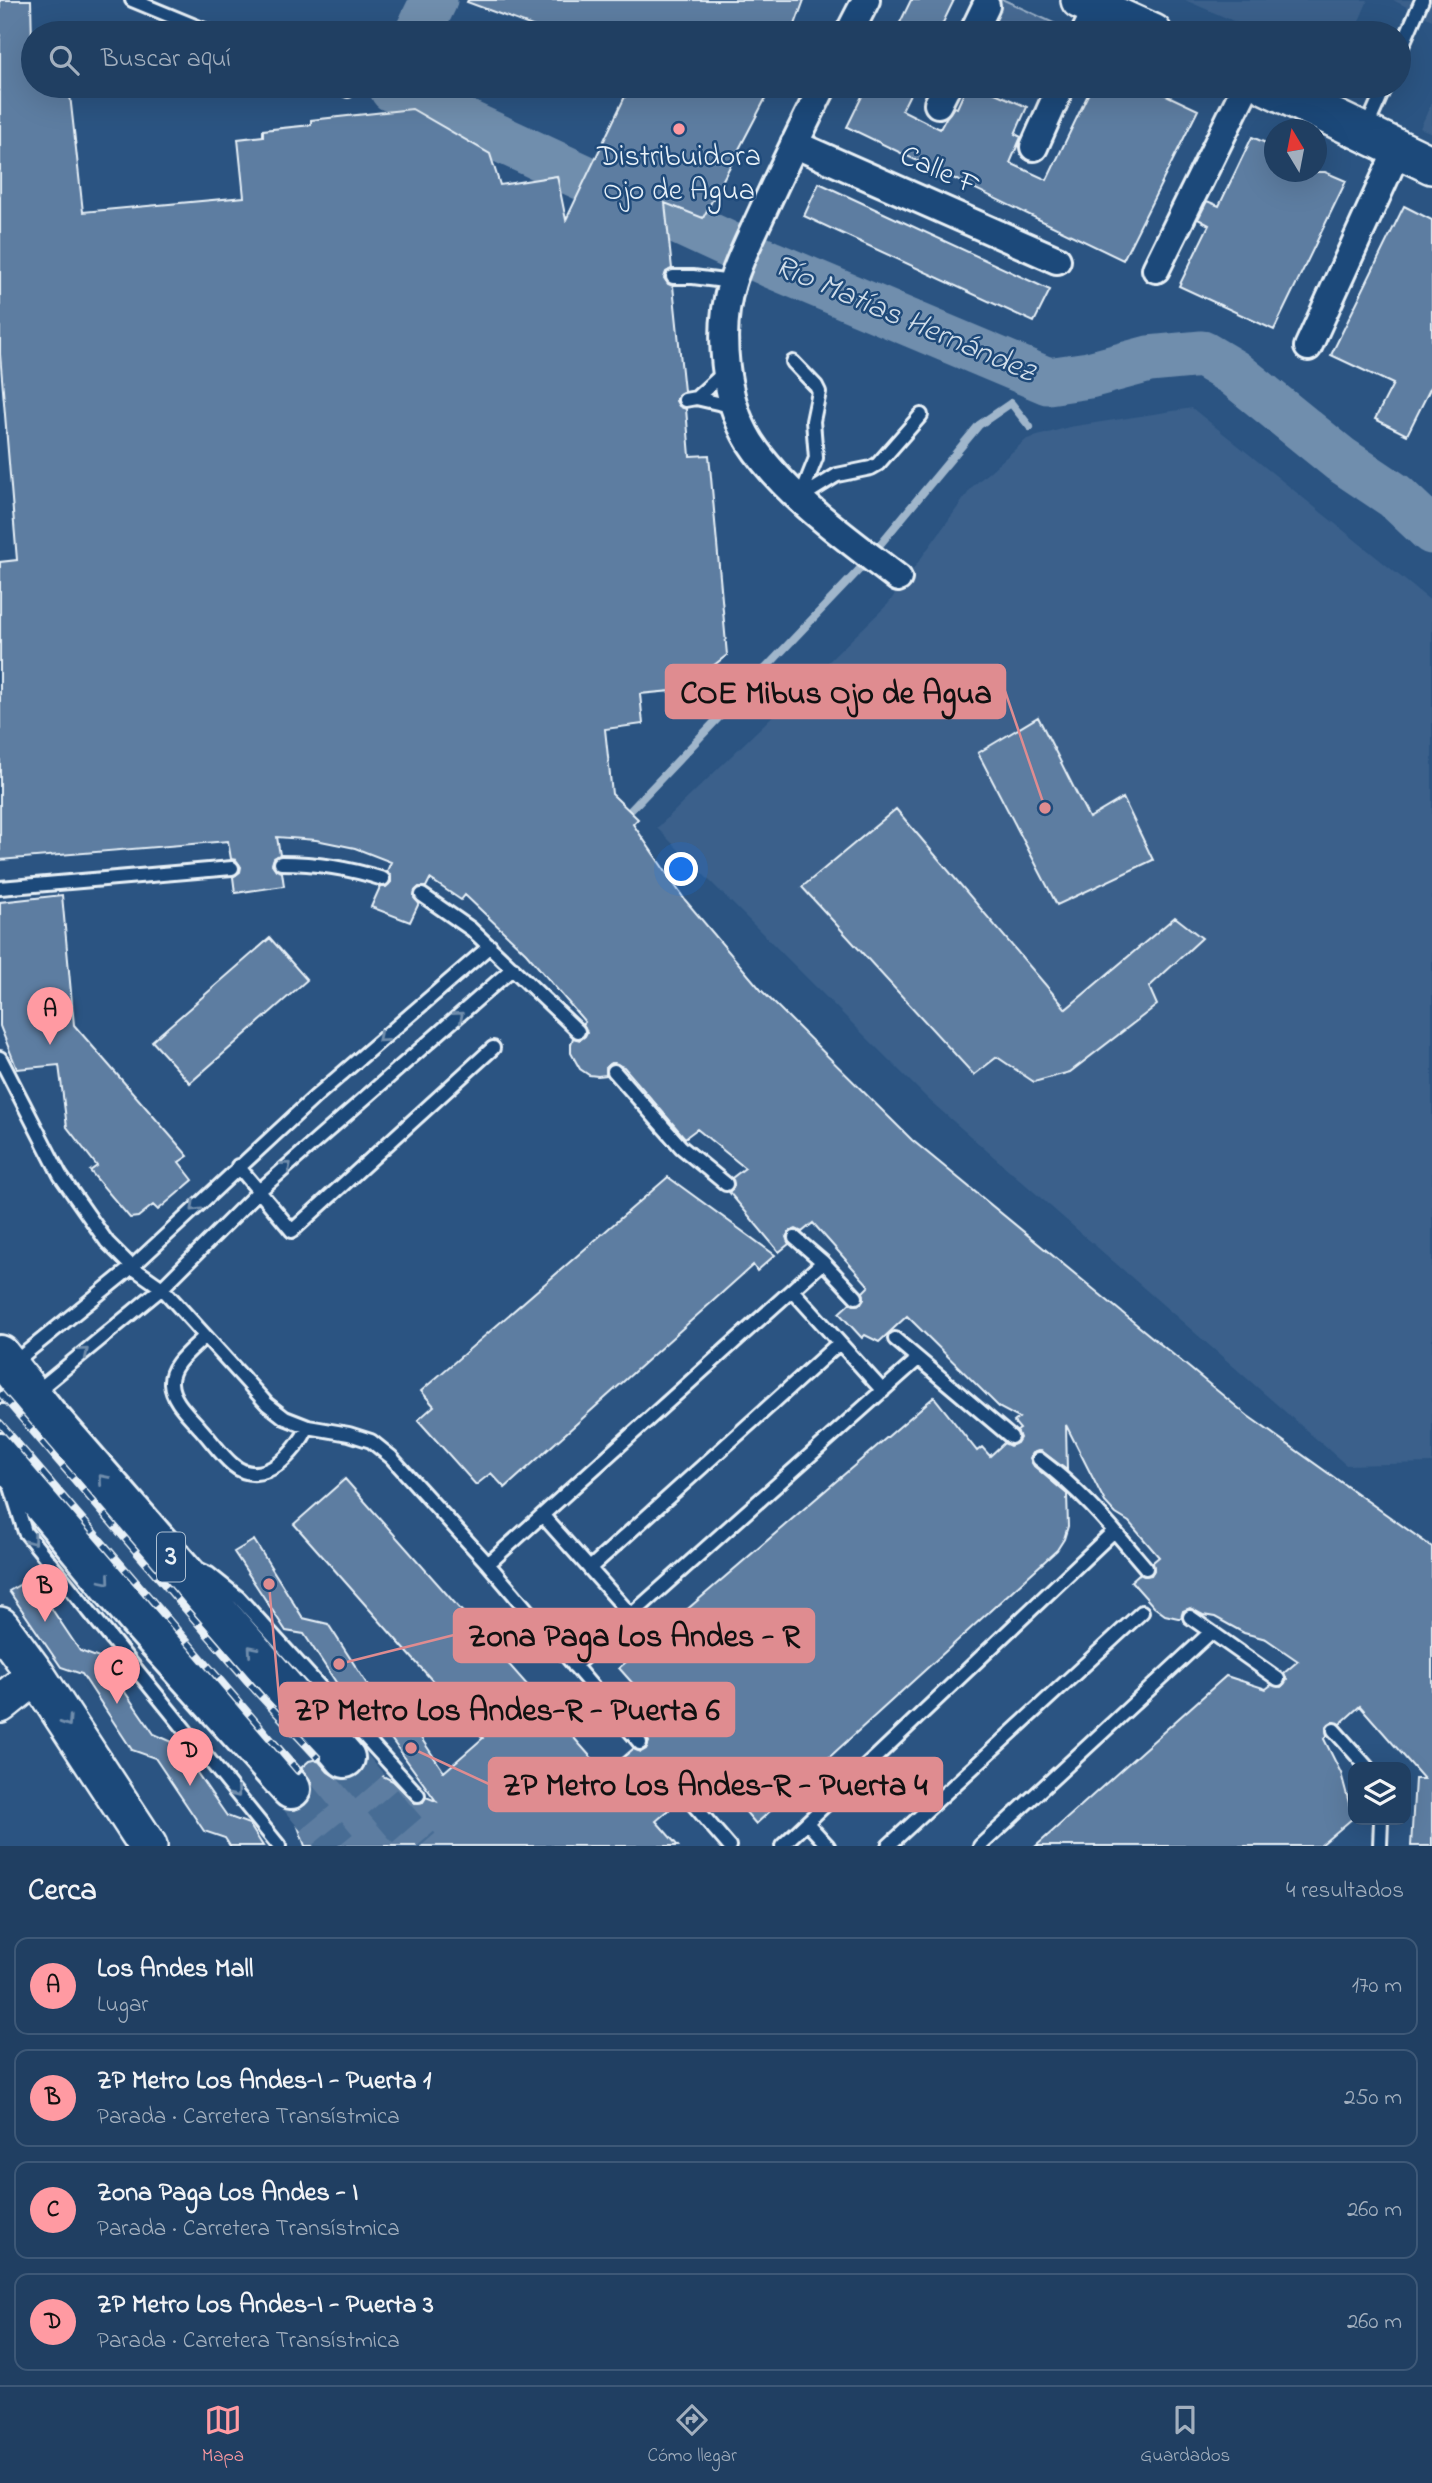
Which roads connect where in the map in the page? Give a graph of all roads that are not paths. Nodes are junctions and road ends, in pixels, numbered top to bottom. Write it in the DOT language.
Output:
graph roads {
  1 [pos="132,0"];
  2 [pos="866,0"];
  3 [pos="1422,0"];
  4 [pos="986,6"];
  5 [pos="1087,14"];
  6 [pos="183,21"];
  7 [pos="855,21"];
  8 [pos="979,21"];
  9 [pos="1111,21"];
  10 [pos="1411,25"];
  11 [pos="817,98"];
  12 [pos="1050,98"];
  13 [pos="1240,98"];
  14 [pos="1292,98"];
  15 [pos="1380,98"];
  16 [pos="1365,133"];
  17 [pos="794,144"];
  18 [pos="1034,146"];
  19 [pos="1398,149"];
  20 [pos="1432,165"];
  21 [pos="1057,260"];
  22 [pos="1156,269"];
  23 [pos="736,274"];
  24 [pos="673,277"];
  25 [pos="1308,346"];
  26 [pos="793,362"];
  27 [pos="726,371"];
  28 [pos="735,407"];
  29 [pos="920,415"];
  30 [pos="800,498"];
  31 [pos="895,575"];
  32 [pos="281,863"];
  33 [pos="232,867"];
  34 [pos="383,879"];
  35 [pos="0,888"];
  36 [pos="422,895"];
  37 [pos="490,946"];
  38 [pos="513,968"];
  39 [pos="578,1031"];
  40 [pos="493,1048"];
  41 [pos="0,1058"];
  42 [pos="614,1071"];
  43 [pos="238,1166"];
  44 [pos="726,1184"];
  45 [pos="259,1191"];
  46 [pos="795,1238"];
  47 [pos="823,1262"];
  48 [pos="132,1267"];
  49 [pos="162,1288"];
  50 [pos="792,1290"];
  51 [pos="856,1297"];
  52 [pos="205,1336"];
  53 [pos="895,1339"];
  54 [pos="839,1343"];
  55 [pos="918,1359"];
  56 [pos="10,1379"];
  57 [pos="883,1391"];
  58 [pos="308,1427"];
  59 [pos="1012,1437"];
  60 [pos="0,1453"];
  61 [pos="1039,1459"];
  62 [pos="543,1516"];
  63 [pos="1114,1531"];
  64 [pos="170,1555"];
  65 [pos="488,1564"];
  66 [pos="590,1568"];
  67 [pos="1146,1568"];
  68 [pos="1142,1612"];
  69 [pos="631,1615"];
  70 [pos="1190,1617"];
  71 [pos="0,1626"];
  72 [pos="1210,1633"];
  73 [pos="574,1666"];
  74 [pos="36,1675"];
  75 [pos="1278,1679"];
  76 [pos="0,1704"];
  77 [pos="1334,1730"];
  78 [pos="640,1743"];
  79 [pos="345,1758"];
  80 [pos="1363,1762"];
  81 [pos="674,1782"];
  82 [pos="291,1789"];
  83 [pos="418,1795"];
  84 [pos="807,1823"];
  85 [pos="1381,1825"];
  86 [pos="148,1846"];
  87 [pos="279,1846"];
  88 [pos="729,1846"];
  89 [pos="782,1846"];
  90 [pos="828,1846"];
  91 [pos="888,1846"];
  92 [pos="980,1846"];
  93 [pos="1380,1846"];
  1 -- 6 [label="lane"];
  2 -- 7 [label="street"];
  3 -- 10 [label="lane"];
  4 -- 8 [label="street"];
  5 -- 9 [label="street"];
  11 -- 17 [label="street"];
  12 -- 18 [label="street"];
  13 -- 22 [label="street"];
  14 -- 16 [label="street"];
  15 -- 16 [label="lane"];
  16 -- 19 [label="street"];
  17 -- 21 [label="street, Calle F"];
  17 -- 23 [label="street"];
  19 -- 20 [label="street"];
  19 -- 25 [label="street"];
  23 -- 24 [label="lane"];
  23 -- 27 [label="street"];
  26 -- 30 [label="lane"];
  27 -- 28 [label="street"];
  27 -- 28 [label="lane"];
  28 -- 30 [label="street"];
  29 -- 30 [label="lane"];
  30 -- 31 [label="street"];
  32 -- 34 [label="lane"];
  33 -- 35 [label="lane"];
  36 -- 37 [label="lane"];
  37 -- 38 [label="lane"];
  37 -- 43 [label="lane, one-way"];
  38 -- 39 [label="lane"];
  45 -- 38 [label="lane, one-way"];
  40 -- 45 [label="lane"];
  41 -- 48 [label="lane"];
  42 -- 44 [label="lane"];
  43 -- 45 [label="lane"];
  43 -- 48 [label="lane, one-way"];
  45 -- 49 [label="lane"];
  46 -- 47 [label="lane"];
  47 -- 50 [label="lane"];
  47 -- 51 [label="lane"];
  48 -- 49 [label="lane"];
  48 -- 56 [label="lane"];
  49 -- 52 [label="lane"];
  56 -- 49 [label="lane, one-way"];
  50 -- 54 [label="lane"];
  50 -- 62 [label="lane"];
  52 -- 58 [label="lane"];
  52 -- 58 [label="lane"];
  53 -- 55 [label="lane"];
  54 -- 57 [label="lane"];
  54 -- 66 [label="lane"];
  55 -- 57 [label="lane"];
  55 -- 59 [label="lane"];
  64 -- 56 [label="main road, 3, one-way"];
  57 -- 69 [label="lane"];
  58 -- 65 [label="lane"];
  60 -- 82 [label="main road, 3, one-way"];
  60 -- 87 [label="lane, one-way"];
  61 -- 63 [label="lane"];
  62 -- 65 [label="lane"];
  62 -- 66 [label="lane"];
  63 -- 67 [label="lane"];
  63 -- 84 [label="lane"];
  79 -- 64 [label="main road, 3, one-way"];
  64 -- 83 [label="lane"];
  65 -- 73 [label="lane"];
  66 -- 69 [label="lane"];
  68 -- 91 [label="lane"];
  69 -- 73 [label="lane"];
  70 -- 72 [label="lane"];
  71 -- 74 [label="street"];
  72 -- 75 [label="lane"];
  72 -- 92 [label="lane"];
  73 -- 78 [label="lane"];
  74 -- 76 [label="street"];
  74 -- 86 [label="street, one-way"];
  77 -- 80 [label="lane"];
  81 -- 88 [label="lane"];
  84 -- 89 [label="lane"];
  84 -- 90 [label="lane"];
  85 -- 93 [label="lane"];
}
